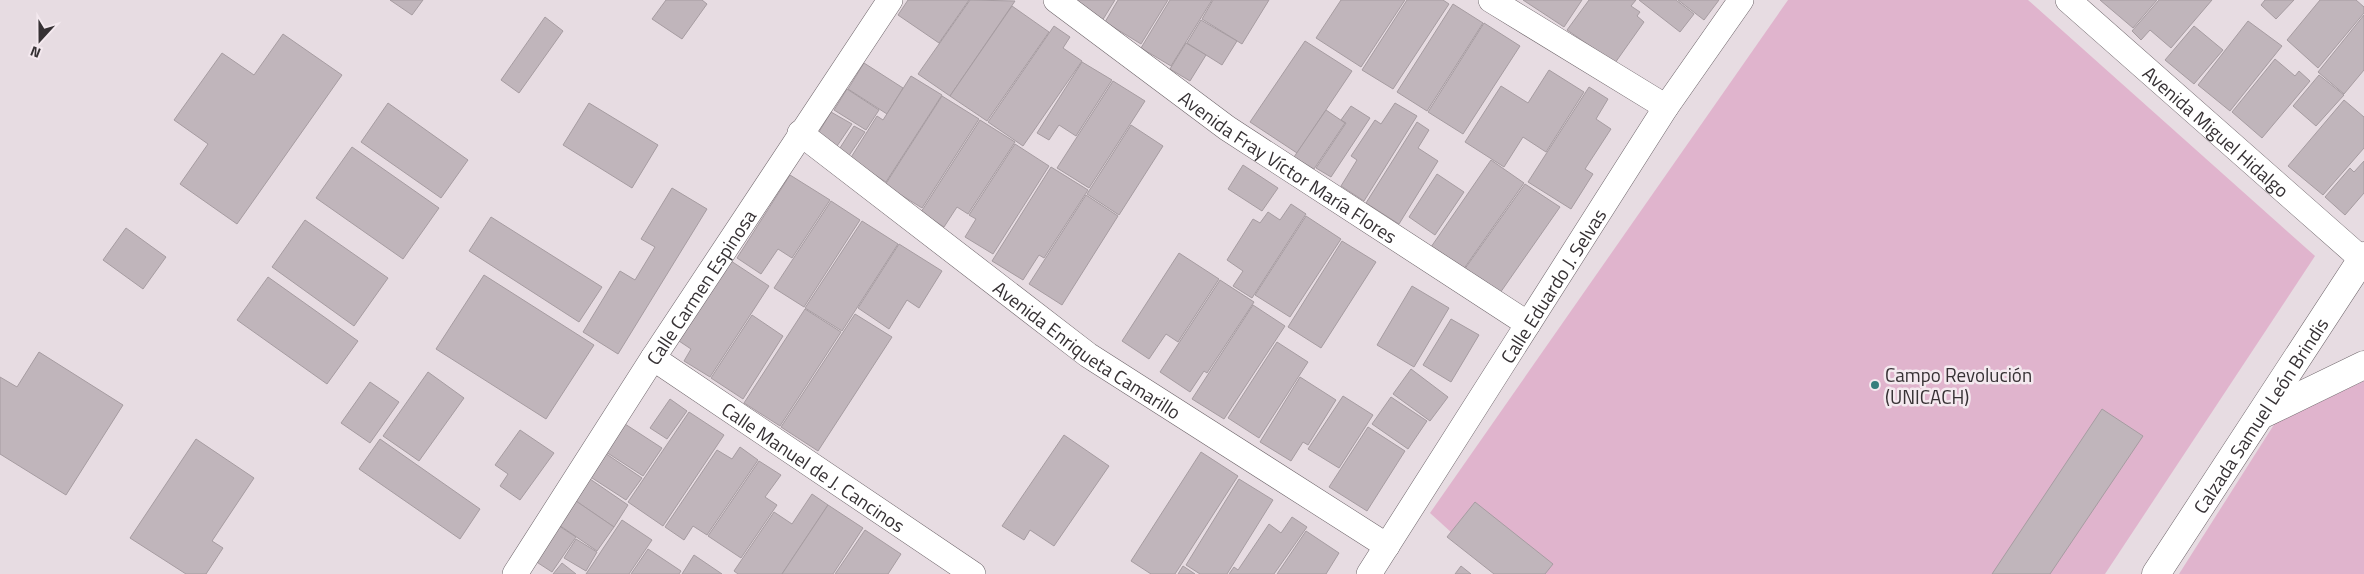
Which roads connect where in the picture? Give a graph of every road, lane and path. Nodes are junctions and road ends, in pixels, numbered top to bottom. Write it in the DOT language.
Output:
graph roads {
  1 [pos="890,0"];
  2 [pos="1056,0"];
  3 [pos="1491,0"];
  4 [pos="1741,0"];
  5 [pos="2068,0"];
  6 [pos="1666,107"];
  7 [pos="800,133"];
  8 [pos="2363,259"];
  9 [pos="1528,324"];
  10 [pos="653,358"];
  11 [pos="2364,365"];
  12 [pos="2261,415"];
  13 [pos="1387,546"];
  14 [pos="520,572"];
  15 [pos="973,574"];
  16 [pos="1369,574"];
  17 [pos="2156,574"];
  1 -- 7 [label="street, Calle Carmen Espinosa"];
  2 -- 9 [label="street, Avenida Fray Víctor María Flores"];
  3 -- 6 [label="street"];
  4 -- 6 [label="street, Calle Eduardo J. Selvas"];
  5 -- 8 [label="street, Avenida Miguel Hidalgo"];
  6 -- 9 [label="street, Calle Eduardo J. Selvas"];
  7 -- 10 [label="street, Calle Carmen Espinosa"];
  7 -- 13 [label="street, Avenida Enriqueta Camarillo"];
  8 -- 12 [label="street, Calzada Samuel León Brindis"];
  9 -- 13 [label="street, Calle Eduardo J. Selvas"];
  10 -- 14 [label="street, Calle Carmen Espinosa"];
  10 -- 15 [label="street, Calle Manuel de J. Cancinos"];
  11 -- 12 [label="street"];
  12 -- 17 [label="street, Calzada Samuel León Brindis"];
  13 -- 16 [label="street, Calle Eduardo J. Selvas"];
}
